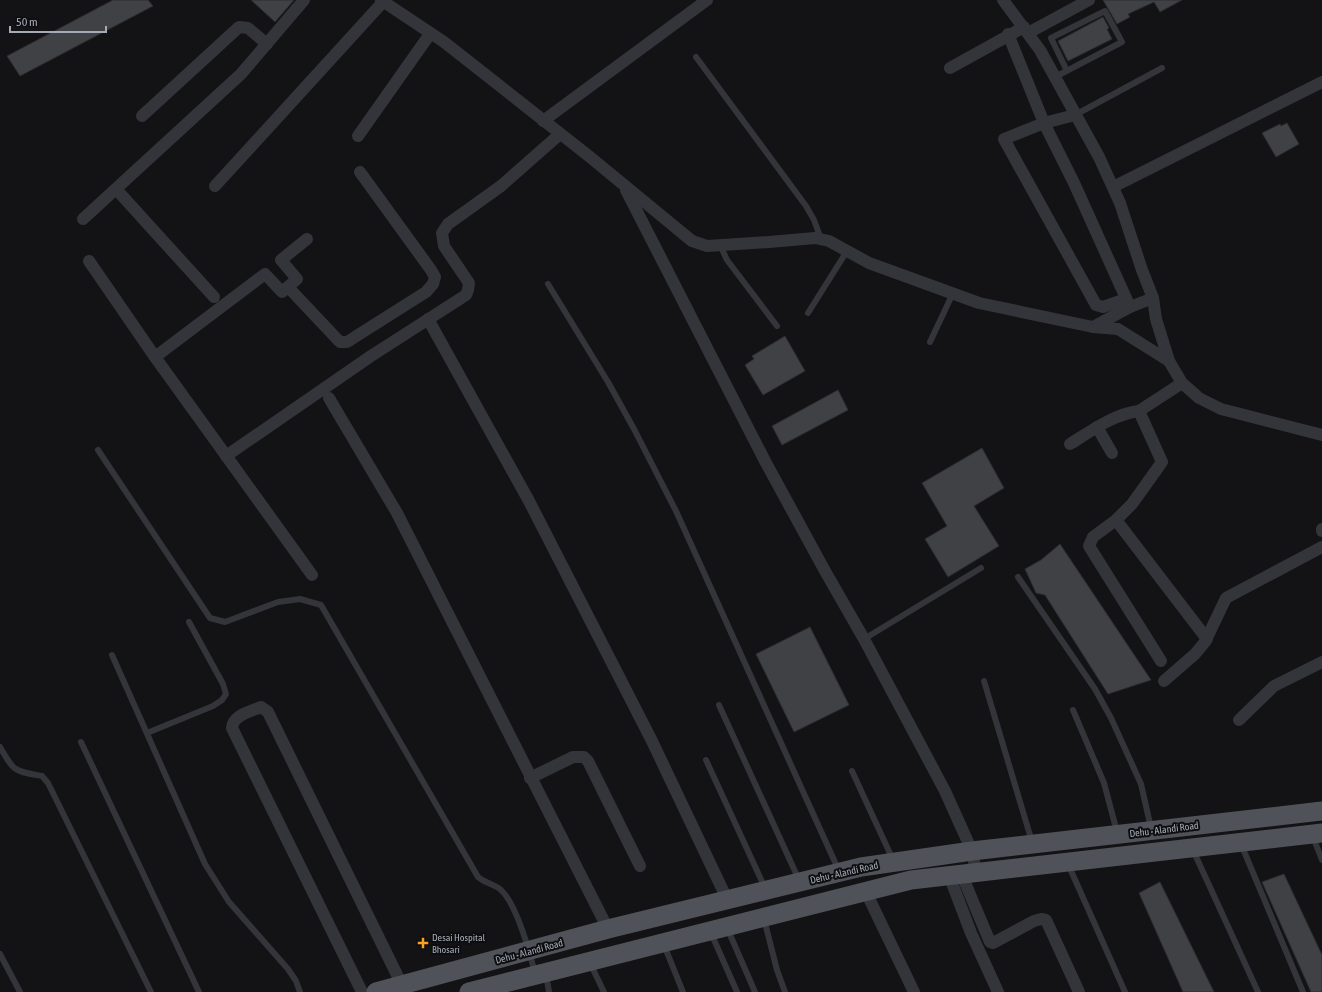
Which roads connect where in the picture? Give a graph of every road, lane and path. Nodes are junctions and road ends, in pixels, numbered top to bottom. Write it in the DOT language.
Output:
graph roads {
  1 [pos="304,0"];
  2 [pos="707,0"];
  3 [pos="1003,0"];
  4 [pos="1089,0"];
  5 [pos="382,1"];
  6 [pos="1026,30"];
  7 [pos="430,34"];
  8 [pos="1008,34"];
  9 [pos="267,44"];
  10 [pos="696,56"];
  11 [pos="950,68"];
  12 [pos="1162,68"];
  13 [pos="1066,71"];
  14 [pos="1055,77"];
  15 [pos="1322,82"];
  16 [pos="1076,115"];
  17 [pos="142,116"];
  18 [pos="543,121"];
  19 [pos="1044,123"];
  20 [pos="560,134"];
  21 [pos="358,136"];
  22 [pos="360,172"];
  23 [pos="623,184"];
  24 [pos="215,186"];
  25 [pos="1113,187"];
  26 [pos="116,189"];
  27 [pos="83,219"];
  28 [pos="307,239"];
  29 [pos="821,239"];
  30 [pos="720,245"];
  31 [pos="847,251"];
  32 [pos="89,261"];
  33 [pos="548,284"];
  34 [pos="288,287"];
  35 [pos="953,293"];
  36 [pos="214,297"];
  37 [pos="1153,298"];
  38 [pos="1128,303"];
  39 [pos="808,313"];
  40 [pos="428,319"];
  41 [pos="777,326"];
  42 [pos="1094,327"];
  43 [pos="930,342"];
  44 [pos="155,357"];
  45 [pos="1169,361"];
  46 [pos="1182,383"];
  47 [pos="329,398"];
  48 [pos="1139,411"];
  49 [pos="1097,427"];
  50 [pos="1322,435"];
  51 [pos="1070,444"];
  52 [pos="98,450"];
  53 [pos="1112,453"];
  54 [pos="226,456"];
  55 [pos="1116,520"];
  56 [pos="1322,547"];
  57 [pos="981,568"];
  58 [pos="312,575"];
  59 [pos="1018,577"];
  60 [pos="189,622"];
  61 [pos="864,639"];
  62 [pos="1206,639"];
  63 [pos="112,655"];
  64 [pos="1161,661"];
  65 [pos="1322,662"];
  66 [pos="984,681"];
  67 [pos="1164,681"];
  68 [pos="719,705"];
  69 [pos="1073,710"];
  70 [pos="1239,720"];
  71 [pos="147,733"];
  72 [pos="82,742"];
  73 [pos="0,746"];
  74 [pos="706,760"];
  75 [pos="852,771"];
  76 [pos="530,778"];
  77 [pos="1322,811"];
  78 [pos="1152,830"];
  79 [pos="1117,834"];
  80 [pos="1317,834"];
  81 [pos="1240,843"];
  82 [pos="1033,844"];
  83 [pos="1192,848"];
  84 [pos="972,851"];
  85 [pos="1322,860"];
  86 [pos="894,862"];
  87 [pos="1067,862"];
  88 [pos="640,866"];
  89 [pos="840,872"];
  90 [pos="962,873"];
  91 [pos="800,882"];
  92 [pos="766,890"];
  93 [pos="866,892"];
  94 [pos="727,899"];
  95 [pos="764,917"];
  96 [pos="718,928"];
  97 [pos="608,929"];
  98 [pos="663,942"];
  99 [pos="529,951"];
  100 [pos="0,954"];
  101 [pos="590,961"];
  102 [pos="541,973"];
  103 [pos="402,985"];
  104 [pos="20,992"];
  105 [pos="151,992"];
  106 [pos="199,992"];
  107 [pos="300,992"];
  108 [pos="362,992"];
  109 [pos="376,992"];
  110 [pos="468,992"];
  111 [pos="549,992"];
  112 [pos="604,992"];
  113 [pos="683,992"];
  114 [pos="737,992"];
  115 [pos="755,992"];
  116 [pos="785,992"];
  117 [pos="914,992"];
  118 [pos="998,992"];
  119 [pos="1079,992"];
  120 [pos="1125,992"];
  121 [pos="1258,992"];
  122 [pos="1304,992"];
  1 -- 9 [label="street"];
  2 -- 18 [label="street"];
  3 -- 6 [label="street"];
  4 -- 6 [label="street"];
  5 -- 7 [label="street"];
  5 -- 24 [label="street"];
  6 -- 8 [label="street"];
  6 -- 14 [label="street"];
  7 -- 18 [label="street"];
  7 -- 21 [label="street"];
  8 -- 11 [label="street"];
  8 -- 19 [label="street"];
  9 -- 17 [label="street"];
  9 -- 26 [label="street"];
  10 -- 29 [label="lane"];
  12 -- 16 [label="lane"];
  13 -- 13 [label="lane"];
  13 -- 14 [label="lane"];
  14 -- 16 [label="street"];
  15 -- 25 [label="street"];
  16 -- 19 [label="street"];
  16 -- 25 [label="street"];
  18 -- 20 [label="street"];
  19 -- 38 [label="street"];
  19 -- 38 [label="street"];
  20 -- 23 [label="street"];
  20 -- 40 [label="street"];
  22 -- 34 [label="street"];
  23 -- 30 [label="street"];
  23 -- 61 [label="street"];
  25 -- 37 [label="street"];
  26 -- 27 [label="street"];
  26 -- 36 [label="street"];
  28 -- 34 [label="street"];
  29 -- 30 [label="street"];
  29 -- 31 [label="street"];
  30 -- 41 [label="lane"];
  31 -- 35 [label="street"];
  31 -- 39 [label="lane"];
  32 -- 44 [label="street"];
  33 -- 89 [label="lane"];
  34 -- 44 [label="street"];
  35 -- 42 [label="street"];
  35 -- 43 [label="lane"];
  37 -- 38 [label="street"];
  37 -- 45 [label="street"];
  38 -- 42 [label="street"];
  40 -- 54 [label="street"];
  40 -- 94 [label="street"];
  42 -- 45 [label="street"];
  44 -- 54 [label="street"];
  45 -- 46 [label="street"];
  46 -- 48 [label="street"];
  46 -- 50 [label="street"];
  47 -- 76 [label="street"];
  48 -- 49 [label="street"];
  48 -- 55 [label="street"];
  49 -- 51 [label="street"];
  49 -- 53 [label="street"];
  52 -- 99 [label="lane"];
  54 -- 58 [label="street"];
  55 -- 62 [label="street"];
  55 -- 64 [label="street"];
  56 -- 62 [label="street"];
  57 -- 61 [label="lane"];
  59 -- 78 [label="lane"];
  60 -- 71 [label="lane"];
  61 -- 84 [label="street"];
  62 -- 67 [label="street"];
  63 -- 71 [label="lane"];
  65 -- 70 [label="street"];
  66 -- 82 [label="lane"];
  68 -- 91 [label="lane"];
  69 -- 79 [label="lane"];
  71 -- 107 [label="lane"];
  72 -- 106 [label="lane"];
  73 -- 105 [label="lane"];
  74 -- 92 [label="lane"];
  75 -- 86 [label="lane"];
  76 -- 88 [label="street"];
  76 -- 97 [label="street"];
  77 -- 78 [label="main road, Dehu - Alandi Road"];
  78 -- 79 [label="main road, Dehu - Alandi Road"];
  79 -- 82 [label="main road, Dehu - Alandi Road"];
  80 -- 81 [label="main road"];
  80 -- 85 [label="lane"];
  81 -- 83 [label="main road"];
  81 -- 122 [label="lane"];
  82 -- 84 [label="main road, Dehu - Alandi Road"];
  83 -- 87 [label="main road"];
  83 -- 121 [label="lane"];
  84 -- 86 [label="main road, Dehu - Alandi Road"];
  84 -- 90 [label="street"];
  86 -- 89 [label="main road, Dehu - Alandi Road"];
  87 -- 90 [label="main road"];
  87 -- 120 [label="lane"];
  89 -- 91 [label="main road, Dehu - Alandi Road"];
  90 -- 93 [label="main road"];
  90 -- 118 [label="street"];
  90 -- 119 [label="street"];
  91 -- 92 [label="main road, Dehu - Alandi Road"];
  92 -- 94 [label="main road, Dehu - Alandi Road"];
  93 -- 95 [label="main road"];
  93 -- 117 [label="street"];
  94 -- 97 [label="main road, Dehu - Alandi Road"];
  95 -- 96 [label="main road"];
  95 -- 116 [label="lane"];
  96 -- 98 [label="main road"];
  96 -- 114 [label="lane"];
  96 -- 115 [label="lane"];
  97 -- 99 [label="main road, Dehu - Alandi Road"];
  98 -- 101 [label="main road"];
  98 -- 113 [label="lane"];
  99 -- 102 [label="lane"];
  99 -- 103 [label="main road, Dehu - Alandi Road"];
  100 -- 104 [label="lane"];
  101 -- 102 [label="main road"];
  101 -- 112 [label="lane"];
  102 -- 110 [label="main road"];
  102 -- 111 [label="lane"];
  103 -- 108 [label="street"];
  103 -- 109 [label="main road, Dehu - Alandi Road"];
}
